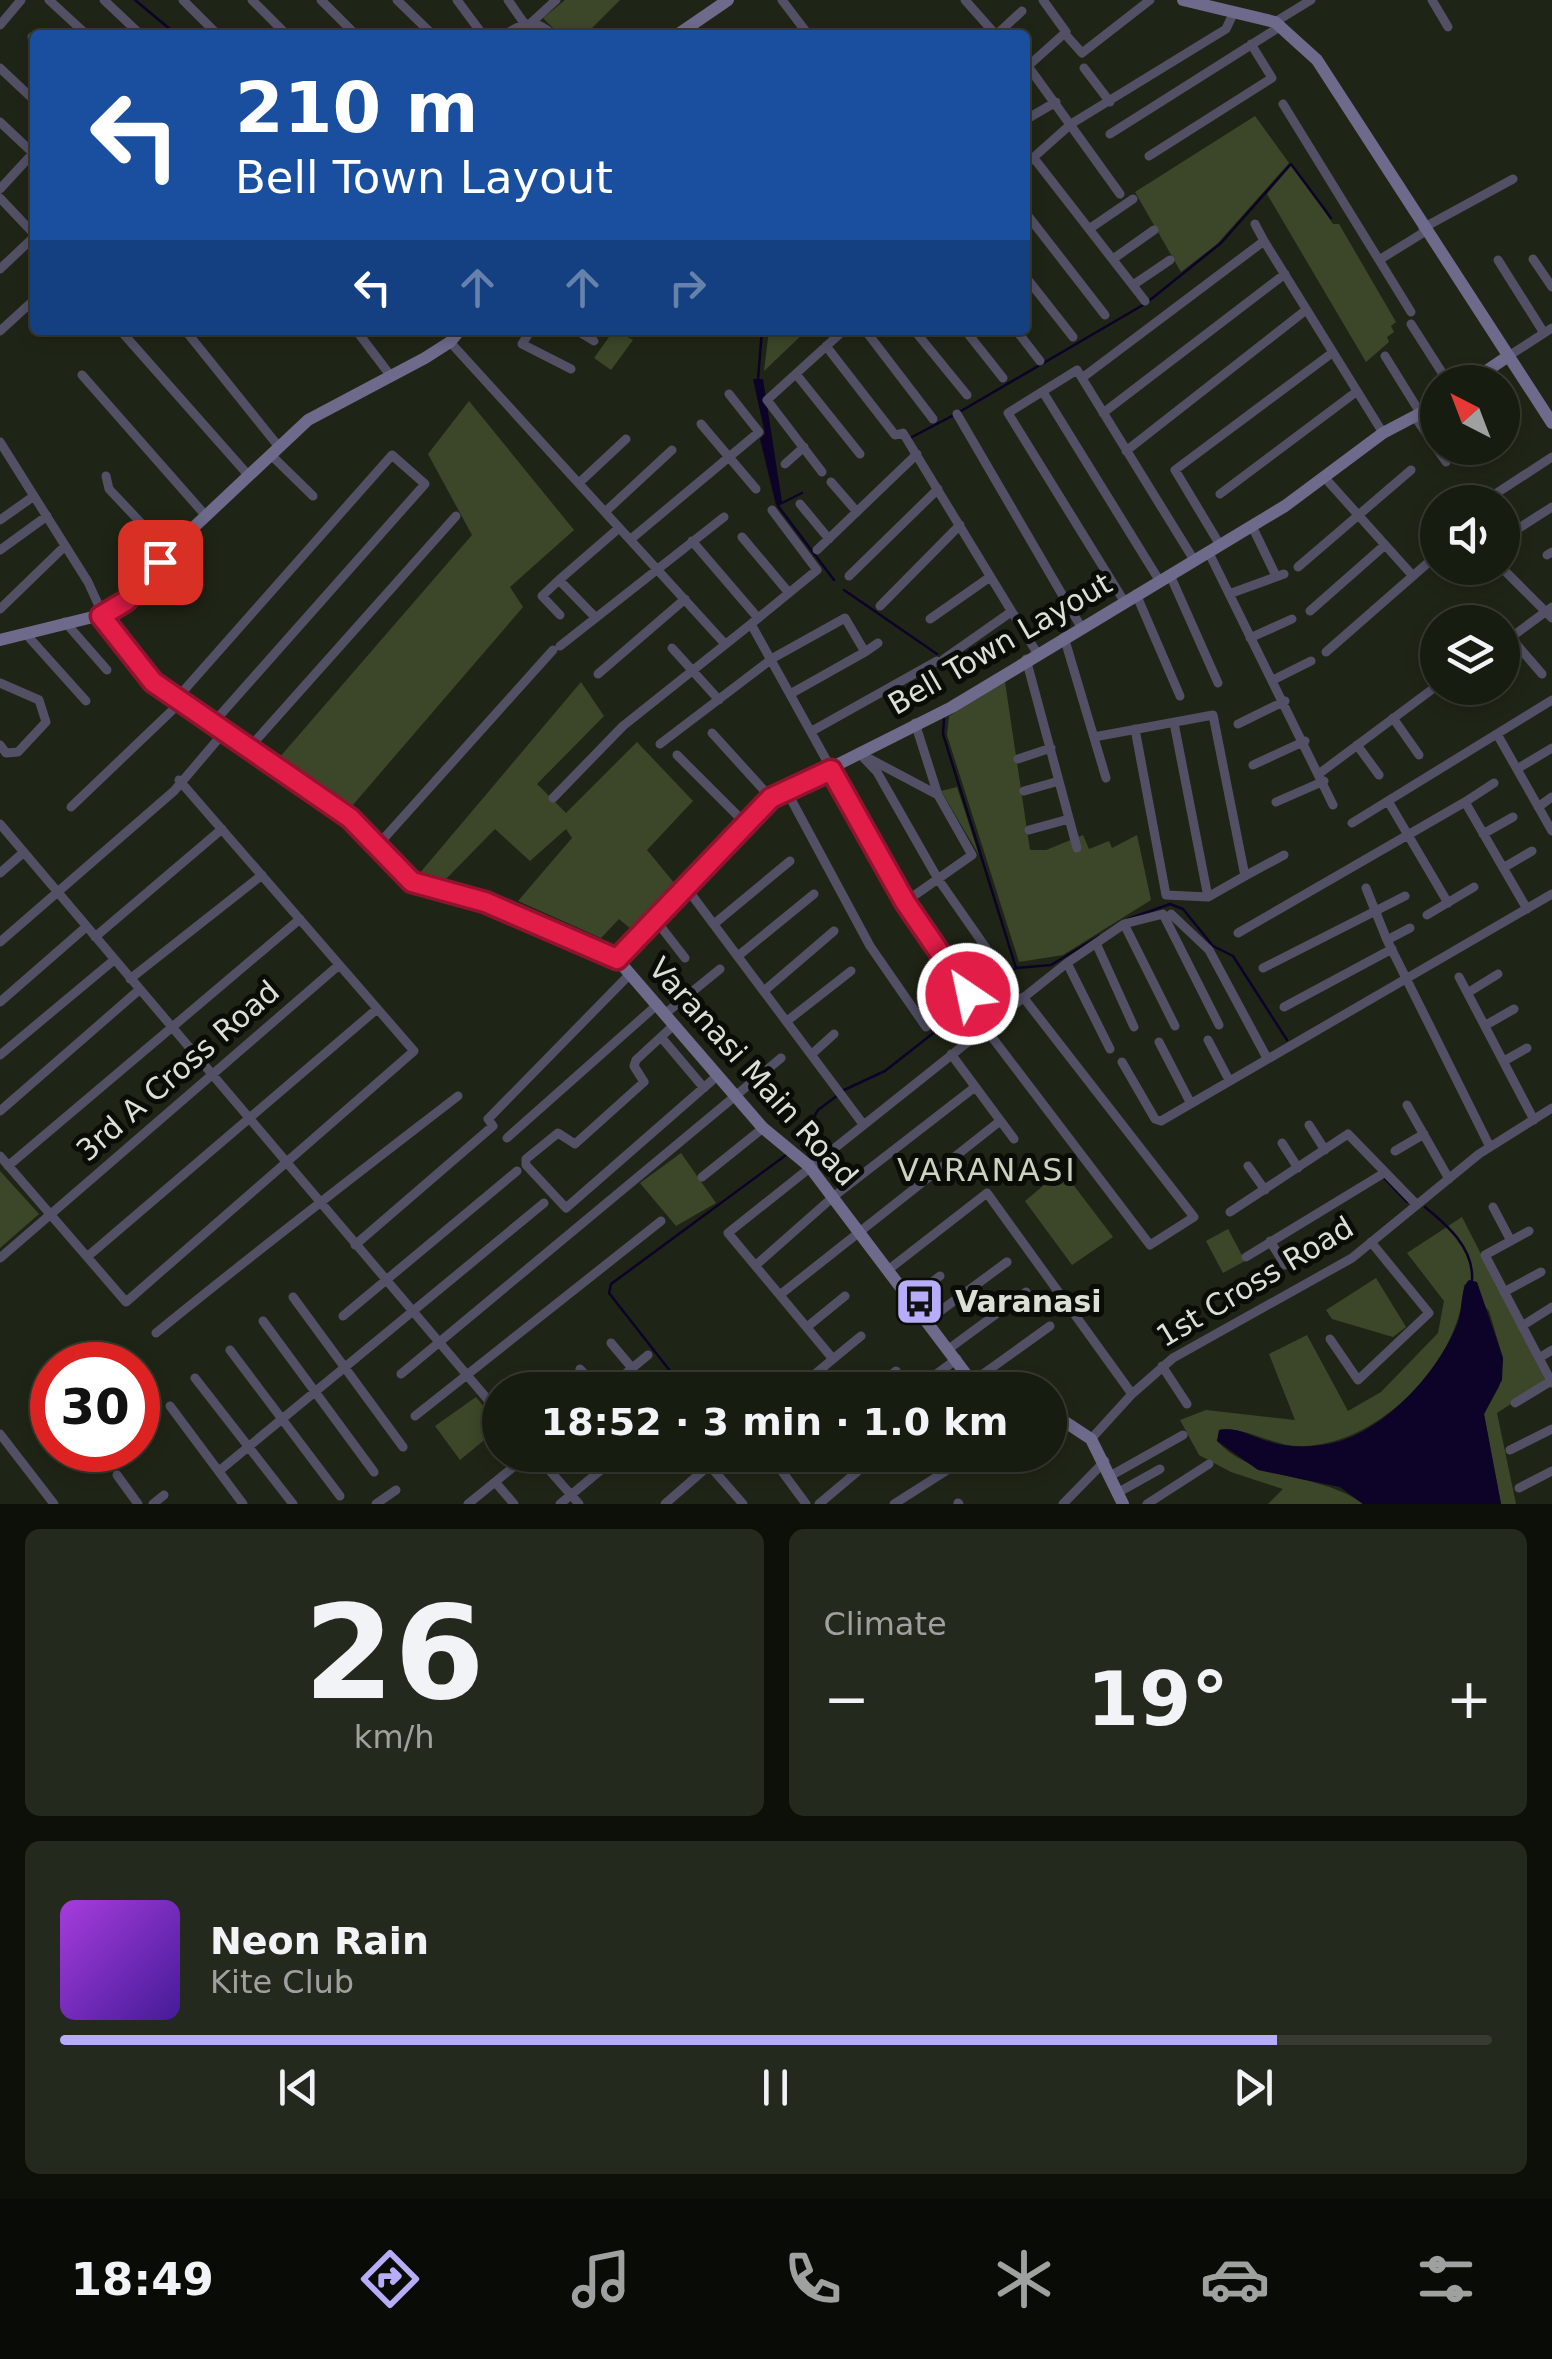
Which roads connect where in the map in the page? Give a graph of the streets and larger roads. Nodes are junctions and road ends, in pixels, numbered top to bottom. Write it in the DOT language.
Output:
graph roads {
  1 [pos="21,0"];
  2 [pos="49,0"];
  3 [pos="104,0"];
  4 [pos="183,0"];
  5 [pos="252,0"];
  6 [pos="321,0"];
  7 [pos="397,0"];
  8 [pos="457,0"];
  9 [pos="508,0"];
  10 [pos="556,0"];
  11 [pos="728,0"];
  12 [pos="782,0"];
  13 [pos="965,0"];
  14 [pos="1043,0"];
  15 [pos="1150,0"];
  16 [pos="1184,0"];
  17 [pos="1312,0"];
  18 [pos="1432,0"];
  19 [pos="1022,10"];
  20 [pos="1234,12"];
  21 [pos="528,22"];
  22 [pos="1278,24"];
  23 [pos="0,25"];
  24 [pos="1448,27"];
  25 [pos="82,30"];
  26 [pos="137,30"];
  27 [pos="213,30"];
  28 [pos="282,30"];
  29 [pos="351,30"];
  30 [pos="428,30"];
  31 [pos="479,30"];
  32 [pos="513,30"];
  33 [pos="548,30"];
  34 [pos="684,30"];
  35 [pos="805,30"];
  36 [pos="992,30"];
  37 [pos="1001,30"];
  38 [pos="1064,34"];
  39 [pos="1251,44"];
  40 [pos="1030,61"];
  41 [pos="0,68"];
  42 [pos="1084,68"];
  43 [pos="1030,69"];
  44 [pos="30,96"];
  45 [pos="1056,102"];
  46 [pos="1110,102"];
  47 [pos="1283,104"];
  48 [pos="1030,117"];
  49 [pos="0,122"];
  50 [pos="1071,124"];
  51 [pos="1110,134"];
  52 [pos="30,148"];
  53 [pos="30,156"];
  54 [pos="1149,156"];
  55 [pos="1034,157"];
  56 [pos="1030,161"];
  57 [pos="1513,179"];
  58 [pos="0,189"];
  59 [pos="1120,194"];
  60 [pos="0,198"];
  61 [pos="1132,198"];
  62 [pos="1030,218"];
  63 [pos="1255,224"];
  64 [pos="1090,229"];
  65 [pos="1154,230"];
  66 [pos="1425,230"];
  67 [pos="30,231"];
  68 [pos="30,241"];
  69 [pos="1264,241"];
  70 [pos="1113,259"];
  71 [pos="1533,259"];
  72 [pos="1170,260"];
  73 [pos="1379,260"];
  74 [pos="1498,260"];
  75 [pos="0,269"];
  76 [pos="1284,274"];
  77 [pos="1030,282"];
  78 [pos="1133,285"];
  79 [pos="1552,287"];
  80 [pos="1145,300"];
  81 [pos="30,304"];
  82 [pos="1306,310"];
  83 [pos="1411,312"];
  84 [pos="1105,314"];
  85 [pos="1411,324"];
  86 [pos="1550,330"];
  87 [pos="0,331"];
  88 [pos="124,335"];
  89 [pos="189,335"];
  90 [pos="363,335"];
  91 [pos="456,335"];
  92 [pos="528,335"];
  93 [pos="584,335"];
  94 [pos="838,335"];
  95 [pos="869,335"];
  96 [pos="918,335"];
  97 [pos="969,335"];
  98 [pos="1020,335"];
  99 [pos="1073,337"];
  100 [pos="594,341"];
  101 [pos="450,342"];
  102 [pos="826,346"];
  103 [pos="1332,353"];
  104 [pos="1385,356"];
  105 [pos="1507,357"];
  106 [pos="1040,361"];
  107 [pos="1437,365"];
  108 [pos="1495,365"];
  109 [pos="570,369"];
  110 [pos="796,374"];
  111 [pos="82,375"];
  112 [pos="390,375"];
  113 [pos="1003,378"];
  114 [pos="1082,378"];
  115 [pos="1042,392"];
  116 [pos="1356,392"];
  117 [pos="728,394"];
  118 [pos="967,395"];
  119 [pos="956,414"];
  120 [pos="1103,414"];
  121 [pos="1418,415"];
  122 [pos="1420,418"];
  123 [pos="932,419"];
  124 [pos="702,424"];
  125 [pos="1552,424"];
  126 [pos="1382,433"];
  127 [pos="626,439"];
  128 [pos="0,442"];
  129 [pos="804,448"];
  130 [pos="672,450"];
  131 [pos="1126,450"];
  132 [pos="275,451"];
  133 [pos="860,454"];
  134 [pos="917,454"];
  135 [pos="730,456"];
  136 [pos="1552,457"];
  137 [pos="12,461"];
  138 [pos="784,464"];
  139 [pos="0,469"];
  140 [pos="1411,470"];
  141 [pos="822,472"];
  142 [pos="106,476"];
  143 [pos="249,476"];
  144 [pos="1325,478"];
  145 [pos="830,482"];
  146 [pos="579,484"];
  147 [pos="1509,485"];
  148 [pos="938,489"];
  149 [pos="756,490"];
  150 [pos="1220,494"];
  151 [pos="34,496"];
  152 [pos="313,496"];
  153 [pos="800,504"];
  154 [pos="1552,507"];
  155 [pos="772,510"];
  156 [pos="605,512"];
  157 [pos="856,512"];
  158 [pos="1358,515"];
  159 [pos="47,516"];
  160 [pos="206,516"];
  161 [pos="456,516"];
  162 [pos="724,516"];
  163 [pos="0,520"];
  164 [pos="960,525"];
  165 [pos="1252,526"];
  166 [pos="1520,527"];
  167 [pos="620,528"];
  168 [pos="742,537"];
  169 [pos="631,539"];
  170 [pos="829,539"];
  171 [pos="692,541"];
  172 [pos="1385,545"];
  173 [pos="65,546"];
  174 [pos="1214,548"];
  175 [pos="0,550"];
  176 [pos="817,550"];
  177 [pos="1194,560"];
  178 [pos="160,562"];
  179 [pos="656,566"];
  180 [pos="1298,567"];
  181 [pos="1420,570"];
  182 [pos="849,576"];
  183 [pos="1413,576"];
  184 [pos="990,577"];
  185 [pos="1164,578"];
  186 [pos="559,580"];
  187 [pos="1520,584"];
  188 [pos="789,593"];
  189 [pos="1229,594"];
  190 [pos="1130,598"];
  191 [pos="684,600"];
  192 [pos="880,606"];
  193 [pos="0,609"];
  194 [pos="1011,612"];
  195 [pos="1310,612"];
  196 [pos="1550,612"];
  197 [pos="102,615"];
  198 [pos="560,615"];
  199 [pos="595,617"];
  200 [pos="930,619"];
  201 [pos="1292,619"];
  202 [pos="754,621"];
  203 [pos="65,622"];
  204 [pos="1080,627"];
  205 [pos="1520,632"];
  206 [pos="25,633"];
  207 [pos="1064,637"];
  208 [pos="1250,638"];
  209 [pos="0,640"];
  210 [pos="878,643"];
  211 [pos="725,644"];
  212 [pos="672,648"];
  213 [pos="865,652"];
  214 [pos="1326,652"];
  215 [pos="1520,653"];
  216 [pos="1031,656"];
  217 [pos="773,658"];
  218 [pos="1311,661"];
  219 [pos="107,670"];
  220 [pos="693,672"];
  221 [pos="598,674"];
  222 [pos="1542,674"];
  223 [pos="1274,679"];
  224 [pos="0,683"];
  225 [pos="1218,684"];
  226 [pos="792,693"];
  227 [pos="1180,696"];
  228 [pos="181,698"];
  229 [pos="1420,698"];
  230 [pos="86,700"];
  231 [pos="719,700"];
  232 [pos="1552,700"];
  233 [pos="1285,701"];
  234 [pos="1392,718"];
  235 [pos="1174,722"];
  236 [pos="914,723"];
  237 [pos="1238,724"];
  238 [pos="219,726"];
  239 [pos="1135,729"];
  240 [pos="812,731"];
  241 [pos="712,733"];
  242 [pos="1497,734"];
  243 [pos="1094,737"];
  244 [pos="1304,741"];
  245 [pos="660,744"];
  246 [pos="1357,744"];
  247 [pos="0,745"];
  248 [pos="249,748"];
  249 [pos="1050,748"];
  250 [pos="1552,748"];
  251 [pos="860,754"];
  252 [pos="677,755"];
  253 [pos="1419,755"];
  254 [pos="1018,759"];
  255 [pos="1253,765"];
  256 [pos="831,770"];
  257 [pos="1518,770"];
  258 [pos="1379,775"];
  259 [pos="1322,777"];
  260 [pos="1106,778"];
  261 [pos="180,780"];
  262 [pos="1060,781"];
  263 [pos="1494,782"];
  264 [pos="786,790"];
  265 [pos="1024,792"];
  266 [pos="938,794"];
  267 [pos="1552,797"];
  268 [pos="553,798"];
  269 [pos="771,798"];
  270 [pos="1388,801"];
  271 [pos="1276,802"];
  272 [pos="1464,802"];
  273 [pos="1332,805"];
  274 [pos="1538,806"];
  275 [pos="71,808"];
  276 [pos="1513,816"];
  277 [pos="1069,818"];
  278 [pos="744,822"];
  279 [pos="1352,823"];
  280 [pos="0,824"];
  281 [pos="222,829"];
  282 [pos="1029,830"];
  283 [pos="1552,831"];
  284 [pos="1484,834"];
  285 [pos="1408,835"];
  286 [pos="376,846"];
  287 [pos="1078,848"];
  288 [pos="1532,851"];
  289 [pos="24,852"];
  290 [pos="1284,855"];
  291 [pos="790,861"];
  292 [pos="1503,868"];
  293 [pos="0,873"];
  294 [pos="262,874"];
  295 [pos="1245,876"];
  296 [pos="938,879"];
  297 [pos="685,886"];
  298 [pos="1474,887"];
  299 [pos="1366,888"];
  300 [pos="56,890"];
  301 [pos="814,894"];
  302 [pos="1552,894"];
  303 [pos="1208,896"];
  304 [pos="1405,896"];
  305 [pos="905,902"];
  306 [pos="1448,903"];
  307 [pos="1527,909"];
  308 [pos="1374,911"];
  309 [pos="1172,914"];
  310 [pos="1427,915"];
  311 [pos="654,918"];
  312 [pos="300,919"];
  313 [pos="714,924"];
  314 [pos="1124,924"];
  315 [pos="86,927"];
  316 [pos="1410,928"];
  317 [pos="834,930"];
  318 [pos="1238,933"];
  319 [pos="95,937"];
  320 [pos="0,942"];
  321 [pos="1096,943"];
  322 [pos="1390,944"];
  323 [pos="738,956"];
  324 [pos="685,958"];
  325 [pos="617,959"];
  326 [pos="114,960"];
  327 [pos="1067,963"];
  328 [pos="339,964"];
  329 [pos="1000,968"];
  330 [pos="1263,968"];
  331 [pos="720,969"];
  332 [pos="851,970"];
  333 [pos="631,973"];
  334 [pos="1498,974"];
  335 [pos="1459,977"];
  336 [pos="130,979"];
  337 [pos="1408,979"];
  338 [pos="139,990"];
  339 [pos="764,990"];
  340 [pos="1468,992"];
  341 [pos="968,994"];
  342 [pos="1022,997"];
  343 [pos="0,1002"];
  344 [pos="1284,1007"];
  345 [pos="377,1009"];
  346 [pos="1514,1009"];
  347 [pos="667,1014"];
  348 [pos="786,1021"];
  349 [pos="1486,1025"];
  350 [pos="1175,1026"];
  351 [pos="1219,1026"];
  352 [pos="926,1027"];
  353 [pos="1134,1027"];
  354 [pos="172,1028"];
  355 [pos="985,1028"];
  356 [pos="834,1034"];
  357 [pos="662,1037"];
  358 [pos="1208,1040"];
  359 [pos="1159,1042"];
  360 [pos="1527,1048"];
  361 [pos="1110,1049"];
  362 [pos="812,1054"];
  363 [pos="950,1054"];
  364 [pos="0,1055"];
  365 [pos="781,1058"];
  366 [pos="1267,1058"];
  367 [pos="1504,1061"];
  368 [pos="1122,1062"];
  369 [pos="210,1073"];
  370 [pos="716,1077"];
  371 [pos="1229,1080"];
  372 [pos="975,1087"];
  373 [pos="704,1088"];
  374 [pos="458,1096"];
  375 [pos="735,1098"];
  376 [pos="1190,1102"];
  377 [pos="1408,1106"];
  378 [pos="1552,1109"];
  379 [pos="0,1111"];
  380 [pos="248,1119"];
  381 [pos="1000,1120"];
  382 [pos="1534,1120"];
  383 [pos="863,1124"];
  384 [pos="1309,1125"];
  385 [pos="763,1128"];
  386 [pos="1424,1134"];
  387 [pos="506,1138"];
  388 [pos="1014,1138"];
  389 [pos="1282,1143"];
  390 [pos="1490,1147"];
  391 [pos="1325,1150"];
  392 [pos="1395,1151"];
  393 [pos="0,1156"];
  394 [pos="285,1163"];
  395 [pos="8,1166"];
  396 [pos="809,1166"];
  397 [pos="1248,1166"];
  398 [pos="1298,1168"];
  399 [pos="516,1171"];
  400 [pos="1384,1173"];
  401 [pos="702,1177"];
  402 [pos="1449,1179"];
  403 [pos="1265,1190"];
  404 [pos="834,1197"];
  405 [pos="317,1202"];
  406 [pos="544,1203"];
  407 [pos="1416,1205"];
  408 [pos="1494,1207"];
  409 [pos="1230,1212"];
  410 [pos="50,1216"];
  411 [pos="660,1221"];
  412 [pos="860,1230"];
  413 [pos="1529,1231"];
  414 [pos="1511,1241"];
  415 [pos="1270,1242"];
  416 [pos="1371,1242"];
  417 [pos="355,1245"];
  418 [pos="86,1257"];
  419 [pos="1246,1257"];
  420 [pos="0,1258"];
  421 [pos="1006,1262"];
  422 [pos="756,1265"];
  423 [pos="1285,1265"];
  424 [pos="888,1270"];
  425 [pos="1542,1272"];
  426 [pos="940,1276"];
  427 [pos="385,1280"];
  428 [pos="1026,1292"];
  429 [pos="1504,1292"];
  430 [pos="781,1294"];
  431 [pos="845,1296"];
  432 [pos="294,1297"];
  433 [pos="911,1298"];
  434 [pos="1552,1307"];
  435 [pos="413,1312"];
  436 [pos="343,1316"];
  437 [pos="928,1320"];
  438 [pos="263,1321"];
  439 [pos="1050,1326"];
  440 [pos="1522,1326"];
  441 [pos="808,1327"];
  442 [pos="156,1333"];
  443 [pos="861,1336"];
  444 [pos="1330,1340"];
  445 [pos="441,1343"];
  446 [pos="611,1343"];
  447 [pos="230,1350"];
  448 [pos="1552,1350"];
  449 [pos="953,1354"];
  450 [pos="648,1355"];
  451 [pos="833,1358"];
  452 [pos="1539,1358"];
  453 [pos="347,1366"];
  454 [pos="1162,1366"];
  455 [pos="632,1368"];
  456 [pos="580,1369"];
  457 [pos="583,1372"];
  458 [pos="627,1372"];
  459 [pos="817,1372"];
  460 [pos="935,1372"];
  461 [pos="965,1372"];
  462 [pos="992,1372"];
  463 [pos="401,1374"];
  464 [pos="466,1375"];
  465 [pos="196,1378"];
  466 [pos="1552,1382"];
  467 [pos="315,1392"];
  468 [pos="482,1393"];
  469 [pos="1132,1394"];
  470 [pos="1515,1403"];
  471 [pos="1186,1404"];
  472 [pos="170,1406"];
  473 [pos="415,1416"];
  474 [pos="282,1420"];
  475 [pos="1067,1423"];
  476 [pos="1552,1428"];
  477 [pos="0,1434"];
  478 [pos="1184,1434"];
  479 [pos="1091,1438"];
  480 [pos="250,1446"];
  481 [pos="404,1447"];
  482 [pos="1510,1450"];
  483 [pos="1105,1462"];
  484 [pos="1209,1464"];
  485 [pos="1160,1469"];
  486 [pos="1552,1471"];
  487 [pos="220,1472"];
  488 [pos="374,1472"];
  489 [pos="509,1472"];
  490 [pos="551,1472"];
  491 [pos="599,1472"];
  492 [pos="701,1472"];
  493 [pos="715,1472"];
  494 [pos="782,1472"];
  495 [pos="857,1472"];
  496 [pos="943,1472"];
  497 [pos="116,1475"];
  498 [pos="1112,1476"];
  499 [pos="496,1483"];
  500 [pos="1519,1488"];
  501 [pos="396,1490"];
  502 [pos="164,1495"];
  503 [pos="571,1495"];
  504 [pos="340,1496"];
  505 [pos="1121,1498"];
  506 [pos="54,1504"];
  507 [pos="138,1504"];
  508 [pos="153,1504"];
  509 [pos="243,1504"];
  510 [pos="293,1504"];
  511 [pos="376,1504"];
  512 [pos="468,1504"];
  513 [pos="514,1504"];
  514 [pos="560,1504"];
  515 [pos="578,1504"];
  516 [pos="664,1504"];
  517 [pos="743,1504"];
  518 [pos="806,1504"];
  519 [pos="819,1504"];
  520 [pos="894,1504"];
  521 [pos="1063,1504"];
  522 [pos="1147,1504"];
  1 -- 23 [label="street"];
  2 -- 25 [label="street"];
  3 -- 26 [label="street"];
  4 -- 27 [label="street"];
  5 -- 28 [label="street"];
  6 -- 29 [label="street"];
  7 -- 30 [label="street"];
  8 -- 31 [label="street"];
  9 -- 21 [label="street"];
  10 -- 21 [label="street"];
  11 -- 34 [label="street"];
  12 -- 35 [label="street"];
  13 -- 36 [label="street"];
  14 -- 38 [label="street"];
  15 -- 38 [label="street"];
  16 -- 20 [label="street"];
  17 -- 22 [label="street"];
  18 -- 24 [label="street"];
  19 -- 37 [label="street"];
  20 -- 22 [label="street"];
  20 -- 46 [label="street"];
  21 -- 32 [label="street"];
  21 -- 33 [label="street"];
  22 -- 39 [label="street"];
  22 -- 66 [label="street"];
  38 -- 40 [label="street"];
  39 -- 51 [label="street"];
  39 -- 54 [label="street"];
  41 -- 44 [label="street"];
  42 -- 46 [label="street"];
  43 -- 45 [label="street"];
  45 -- 48 [label="street"];
  45 -- 50 [label="street"];
  46 -- 50 [label="street"];
  47 -- 73 [label="street"];
  49 -- 52 [label="street"];
  50 -- 55 [label="street"];
  50 -- 59 [label="street"];
  53 -- 58 [label="street"];
  55 -- 56 [label="street"];
  55 -- 64 [label="street"];
  57 -- 66 [label="street"];
  60 -- 67 [label="street"];
  61 -- 64 [label="street"];
  62 -- 84 [label="street"];
  63 -- 69 [label="street"];
  64 -- 70 [label="street"];
  65 -- 70 [label="street"];
  66 -- 73 [label="street"];
  66 -- 105 [label="street"];
  68 -- 75 [label="street"];
  69 -- 76 [label="street"];
  69 -- 114 [label="street"];
  70 -- 78 [label="street"];
  71 -- 79 [label="street"];
  72 -- 78 [label="street"];
  73 -- 83 [label="street"];
  74 -- 86 [label="street"];
  76 -- 82 [label="street"];
  76 -- 120 [label="street"];
  77 -- 99 [label="street"];
  78 -- 80 [label="street"];
  81 -- 87 [label="street"];
  82 -- 103 [label="street"];
  82 -- 131 [label="street"];
  85 -- 107 [label="street"];
  86 -- 105 [label="street"];
  88 -- 143 [label="street"];
  89 -- 132 [label="street"];
  90 -- 112 [label="street"];
  91 -- 101 [label="street"];
  92 -- 109 [label="street"];
  93 -- 100 [label="street"];
  94 -- 102 [label="street"];
  95 -- 123 [label="street"];
  96 -- 118 [label="street"];
  97 -- 113 [label="street"];
  98 -- 106 [label="street"];
  101 -- 112 [label="street"];
  101 -- 146 [label="street"];
  102 -- 110 [label="street"];
  102 -- 134 [label="street"];
  103 -- 116 [label="street"];
  103 -- 174 [label="street"];
  104 -- 121 [label="street"];
  105 -- 108 [label="street"];
  105 -- 125 [label="street"];
  110 -- 129 [label="street"];
  110 -- 133 [label="street"];
  111 -- 160 [label="street"];
  112 -- 132 [label="street"];
  114 -- 115 [label="street"];
  114 -- 120 [label="street"];
  115 -- 185 [label="street"];
  115 -- 190 [label="street"];
  116 -- 126 [label="street"];
  116 -- 150 [label="street"];
  117 -- 135 [label="street"];
  119 -- 204 [label="street"];
  120 -- 131 [label="street"];
  121 -- 122 [label="street"];
  121 -- 126 [label="street, Bell Town Layout"];
  124 -- 135 [label="street"];
  126 -- 144 [label="street, Bell Town Layout"];
  127 -- 146 [label="street"];
  128 -- 137 [label="street"];
  129 -- 138 [label="street"];
  129 -- 141 [label="street"];
  130 -- 156 [label="street"];
  131 -- 177 [label="street"];
  132 -- 143 [label="street"];
  132 -- 152 [label="street"];
  134 -- 148 [label="street"];
  134 -- 157 [label="street"];
  135 -- 149 [label="street"];
  135 -- 169 [label="street"];
  136 -- 147 [label="street"];
  137 -- 139 [label="street"];
  137 -- 151 [label="street"];
  140 -- 158 [label="street"];
  142 -- 178 [label="street"];
  143 -- 160 [label="street"];
  144 -- 158 [label="street"];
  144 -- 165 [label="street, Bell Town Layout"];
  145 -- 157 [label="street"];
  146 -- 156 [label="street"];
  148 -- 164 [label="street"];
  148 -- 182 [label="street"];
  151 -- 159 [label="street"];
  151 -- 163 [label="street"];
  153 -- 170 [label="street"];
  154 -- 166 [label="street"];
  155 -- 188 [label="street"];
  156 -- 167 [label="street"];
  157 -- 170 [label="street"];
  158 -- 172 [label="street"];
  158 -- 180 [label="street"];
  159 -- 173 [label="street"];
  159 -- 175 [label="street"];
  160 -- 178 [label="street"];
  161 -- 248 [label="street"];
  162 -- 171 [label="street"];
  164 -- 184 [label="street"];
  164 -- 192 [label="street"];
  165 -- 174 [label="street, Bell Town Layout"];
  165 -- 189 [label="street"];
  167 -- 169 [label="street"];
  167 -- 186 [label="street"];
  168 -- 188 [label="street"];
  169 -- 179 [label="street"];
  170 -- 176 [label="street"];
  171 -- 179 [label="street"];
  171 -- 202 [label="street"];
  172 -- 183 [label="street"];
  172 -- 195 [label="street"];
  173 -- 193 [label="street"];
  173 -- 197 [label="street"];
  174 -- 177 [label="street, Bell Town Layout"];
  174 -- 189 [label="street"];
  177 -- 185 [label="street, Bell Town Layout"];
  178 -- 197 [label="street"];
  179 -- 191 [label="street"];
  179 -- 199 [label="street"];
  181 -- 183 [label="street"];
  183 -- 214 [label="street"];
  184 -- 194 [label="street"];
  184 -- 200 [label="street"];
  185 -- 190 [label="street, Bell Town Layout"];
  185 -- 225 [label="street"];
  186 -- 198 [label="street"];
  186 -- 199 [label="street"];
  187 -- 196 [label="street"];
  188 -- 202 [label="street"];
  189 -- 208 [label="street"];
  190 -- 204 [label="street, Bell Town Layout"];
  190 -- 227 [label="street"];
  191 -- 211 [label="street"];
  191 -- 221 [label="street"];
  194 -- 216 [label="street"];
  194 -- 240 [label="street"];
  196 -- 205 [label="street"];
  197 -- 203 [label="street"];
  197 -- 228 [label="street, Varanasi Main Road"];
  199 -- 286 [label="street"];
  201 -- 208 [label="street"];
  202 -- 211 [label="street"];
  202 -- 217 [label="street"];
  203 -- 206 [label="street"];
  203 -- 219 [label="street"];
  204 -- 207 [label="street, Bell Town Layout"];
  206 -- 209 [label="street"];
  206 -- 230 [label="street"];
  207 -- 216 [label="street, Bell Town Layout"];
  207 -- 243 [label="street"];
  208 -- 223 [label="street"];
  210 -- 213 [label="street"];
  211 -- 220 [label="street"];
  212 -- 220 [label="street"];
  213 -- 217 [label="street"];
  213 -- 226 [label="street"];
  215 -- 222 [label="street"];
  216 -- 236 [label="street, Bell Town Layout"];
  216 -- 249 [label="street"];
  217 -- 226 [label="street"];
  217 -- 231 [label="street"];
  218 -- 223 [label="street"];
  220 -- 231 [label="street"];
  220 -- 268 [label="street"];
  223 -- 233 [label="street"];
  224 -- 247 [label="street"];
  226 -- 240 [label="street"];
  228 -- 238 [label="street, Varanasi Main Road"];
  228 -- 238 [label="street"];
  228 -- 275 [label="street"];
  229 -- 234 [label="street"];
  231 -- 245 [label="street"];
  232 -- 242 [label="street"];
  233 -- 237 [label="street"];
  233 -- 244 [label="street"];
  234 -- 246 [label="street"];
  234 -- 253 [label="street"];
  235 -- 239 [label="street"];
  235 -- 295 [label="street"];
  235 -- 303 [label="street"];
  236 -- 251 [label="street, Bell Town Layout"];
  236 -- 266 [label="street"];
  238 -- 248 [label="street, Varanasi Main Road"];
  238 -- 261 [label="street"];
  239 -- 243 [label="street"];
  239 -- 303 [label="street"];
  240 -- 256 [label="street"];
  241 -- 269 [label="street"];
  242 -- 257 [label="street"];
  242 -- 270 [label="street"];
  243 -- 260 [label="street"];
  244 -- 255 [label="street"];
  244 -- 259 [label="street"];
  246 -- 258 [label="street"];
  246 -- 259 [label="street"];
  248 -- 286 [label="street, Varanasi Main Road"];
  249 -- 254 [label="street"];
  249 -- 262 [label="street"];
  250 -- 257 [label="street"];
  251 -- 256 [label="street, Bell Town Layout"];
  251 -- 266 [label="street"];
  251 -- 296 [label="street"];
  252 -- 278 [label="street"];
  256 -- 264 [label="street, Bell Town Layout"];
  256 -- 305 [label="street"];
  257 -- 274 [label="street"];
  259 -- 271 [label="street"];
  259 -- 273 [label="street"];
  261 -- 281 [label="street"];
  261 -- 300 [label="street"];
  262 -- 265 [label="street"];
  262 -- 277 [label="street"];
  263 -- 272 [label="street"];
  264 -- 269 [label="street, Bell Town Layout"];
  264 -- 352 [label="street"];
  266 -- 296 [label="street"];
  267 -- 274 [label="street"];
  269 -- 278 [label="street, Bell Town Layout"];
  270 -- 279 [label="street"];
  270 -- 285 [label="street"];
  272 -- 284 [label="street"];
  272 -- 285 [label="street"];
  274 -- 283 [label="street"];
  276 -- 284 [label="street"];
  277 -- 282 [label="street"];
  277 -- 287 [label="street"];
  278 -- 297 [label="street, Bell Town Layout"];
  280 -- 289 [label="street"];
  281 -- 294 [label="street"];
  281 -- 319 [label="street"];
  284 -- 292 [label="street"];
  285 -- 306 [label="street"];
  285 -- 318 [label="street"];
  286 -- 325 [label="street, Varanasi Main Road"];
  288 -- 292 [label="street"];
  289 -- 293 [label="street"];
  289 -- 300 [label="street"];
  290 -- 295 [label="street"];
  291 -- 313 [label="street"];
  292 -- 307 [label="street"];
  294 -- 312 [label="street"];
  294 -- 336 [label="street"];
  295 -- 303 [label="street"];
  296 -- 305 [label="street"];
  296 -- 329 [label="street"];
  297 -- 311 [label="street, Bell Town Layout"];
  297 -- 313 [label="street"];
  298 -- 306 [label="street"];
  299 -- 308 [label="street"];
  300 -- 315 [label="street"];
  300 -- 320 [label="street"];
  301 -- 323 [label="street"];
  302 -- 307 [label="street"];
  304 -- 308 [label="street"];
  305 -- 341 [label="street"];
  306 -- 310 [label="street"];
  307 -- 337 [label="street"];
  308 -- 322 [label="street"];
  308 -- 330 [label="street"];
  309 -- 366 [label="street"];
  311 -- 324 [label="street"];
  311 -- 325 [label="street, Bell Town Layout"];
  312 -- 328 [label="street"];
  312 -- 354 [label="street"];
  313 -- 323 [label="street"];
  314 -- 321 [label="street"];
  314 -- 350 [label="street"];
  314 -- 351 [label="street"];
  315 -- 319 [label="street"];
  315 -- 343 [label="street"];
  316 -- 322 [label="street"];
  317 -- 339 [label="street"];
  319 -- 326 [label="street"];
  321 -- 327 [label="street"];
  321 -- 353 [label="street"];
  322 -- 337 [label="street"];
  322 -- 344 [label="street"];
  323 -- 339 [label="street"];
  325 -- 333 [label="street, Varanasi Main Road"];
  326 -- 336 [label="street"];
  326 -- 364 [label="street"];
  327 -- 342 [label="street"];
  327 -- 361 [label="street"];
  328 -- 345 [label="street"];
  328 -- 369 [label="street, 3rd A Cross Road"];
  331 -- 347 [label="street"];
  332 -- 348 [label="street"];
  333 -- 347 [label="street, Varanasi Main Road"];
  333 -- 417 [label="street"];
  334 -- 340 [label="street"];
  335 -- 340 [label="street"];
  336 -- 338 [label="street"];
  337 -- 366 [label="street"];
  337 -- 390 [label="street"];
  338 -- 354 [label="street"];
  338 -- 379 [label="street"];
  339 -- 348 [label="street"];
  340 -- 349 [label="street"];
  342 -- 355 [label="street"];
  342 -- 355 [label="street"];
  345 -- 380 [label="street"];
  345 -- 394 [label="street"];
  346 -- 349 [label="street"];
  347 -- 357 [label="street"];
  347 -- 370 [label="street, Varanasi Main Road"];
  347 -- 387 [label="street"];
  348 -- 362 [label="street"];
  349 -- 367 [label="street"];
  354 -- 369 [label="street"];
  354 -- 395 [label="street"];
  355 -- 363 [label="street"];
  356 -- 362 [label="street"];
  357 -- 373 [label="street"];
  357 -- 373 [label="street"];
  358 -- 371 [label="street"];
  359 -- 376 [label="street"];
  360 -- 367 [label="street"];
  362 -- 383 [label="street"];
  363 -- 372 [label="street"];
  363 -- 383 [label="street"];
  365 -- 375 [label="street"];
  366 -- 371 [label="street"];
  367 -- 382 [label="street"];
  368 -- 376 [label="street"];
  369 -- 380 [label="street"];
  369 -- 410 [label="street, 3rd A Cross Road"];
  370 -- 373 [label="street"];
  370 -- 375 [label="street, Varanasi Main Road"];
  371 -- 376 [label="street"];
  372 -- 381 [label="street"];
  372 -- 404 [label="street"];
  374 -- 405 [label="street"];
  375 -- 385 [label="street, Varanasi Main Road"];
  375 -- 445 [label="street"];
  377 -- 386 [label="street"];
  378 -- 382 [label="street, 1st Cross Road"];
  380 -- 394 [label="street"];
  380 -- 418 [label="street"];
  381 -- 388 [label="street"];
  381 -- 412 [label="street"];
  382 -- 390 [label="street, 1st Cross Road"];
  383 -- 396 [label="street"];
  384 -- 391 [label="street"];
  385 -- 396 [label="street, Varanasi Main Road"];
  385 -- 401 [label="street"];
  386 -- 392 [label="street"];
  386 -- 402 [label="street"];
  389 -- 398 [label="street"];
  390 -- 402 [label="street, 1st Cross Road"];
  391 -- 398 [label="street"];
  391 -- 400 [label="street"];
  393 -- 395 [label="street"];
  394 -- 405 [label="street"];
  394 -- 418 [label="street"];
  395 -- 410 [label="street"];
  396 -- 404 [label="street, Varanasi Main Road"];
  396 -- 422 [label="street"];
  397 -- 403 [label="street"];
  398 -- 403 [label="street"];
  399 -- 427 [label="street"];
  400 -- 407 [label="street"];
  400 -- 415 [label="street"];
  402 -- 407 [label="street, 1st Cross Road"];
  403 -- 409 [label="street"];
  404 -- 412 [label="street, Varanasi Main Road"];
  404 -- 422 [label="street"];
  405 -- 417 [label="street"];
  405 -- 442 [label="street"];
  406 -- 435 [label="street"];
  407 -- 416 [label="street, 1st Cross Road"];
  408 -- 414 [label="street"];
  410 -- 418 [label="street"];
  410 -- 420 [label="street, 3rd A Cross Road"];
  411 -- 464 [label="street"];
  412 -- 424 [label="street, Varanasi Main Road"];
  412 -- 430 [label="street"];
  413 -- 414 [label="street"];
  414 -- 429 [label="street"];
  415 -- 419 [label="street"];
  415 -- 423 [label="street"];
  416 -- 444 [label="street"];
  416 -- 454 [label="street, 1st Cross Road"];
  417 -- 427 [label="street"];
  421 -- 437 [label="street"];
  422 -- 430 [label="street"];
  424 -- 433 [label="street, Varanasi Main Road"];
  424 -- 469 [label="street"];
  425 -- 429 [label="street"];
  426 -- 433 [label="street"];
  427 -- 435 [label="street"];
  427 -- 436 [label="street"];
  428 -- 449 [label="street"];
  429 -- 440 [label="street"];
  430 -- 441 [label="street"];
  431 -- 441 [label="street"];
  432 -- 453 [label="street"];
  433 -- 437 [label="street, Varanasi Main Road"];
  434 -- 440 [label="street"];
  435 -- 445 [label="street"];
  435 -- 453 [label="street"];
  437 -- 449 [label="street, Varanasi Main Road"];
  438 -- 467 [label="street"];
  439 -- 462 [label="street"];
  440 -- 452 [label="street"];
  441 -- 451 [label="street"];
  443 -- 451 [label="street"];
  445 -- 463 [label="street"];
  445 -- 464 [label="street"];
  446 -- 455 [label="street"];
  447 -- 474 [label="street"];
  448 -- 452 [label="street"];
  449 -- 460 [label="street"];
  449 -- 461 [label="street, Varanasi Main Road"];
  450 -- 455 [label="street"];
  451 -- 459 [label="street"];
  452 -- 466 [label="street"];
  453 -- 467 [label="street"];
  453 -- 481 [label="street"];
  454 -- 469 [label="street, 1st Cross Road"];
  454 -- 471 [label="street"];
  455 -- 458 [label="street"];
  456 -- 457 [label="street"];
  464 -- 468 [label="street"];
  464 -- 473 [label="street"];
  465 -- 480 [label="street"];
  466 -- 470 [label="street"];
  467 -- 474 [label="street"];
  467 -- 488 [label="street"];
  469 -- 479 [label="street, 1st Cross Road"];
  472 -- 487 [label="street"];
  474 -- 480 [label="street"];
  474 -- 504 [label="street"];
  475 -- 479 [label="street"];
  476 -- 482 [label="street"];
  477 -- 506 [label="street"];
  478 -- 498 [label="street"];
  479 -- 483 [label="street"];
  480 -- 487 [label="street"];
  480 -- 510 [label="street"];
  483 -- 498 [label="street"];
  483 -- 521 [label="street"];
  484 -- 522 [label="street"];
  485 -- 505 [label="street"];
  486 -- 500 [label="street"];
  487 -- 509 [label="street"];
  489 -- 499 [label="street"];
  490 -- 503 [label="street"];
  491 -- 503 [label="street"];
  492 -- 516 [label="street"];
  493 -- 517 [label="street"];
  494 -- 518 [label="street"];
  495 -- 519 [label="street"];
  496 -- 520 [label="street"];
  497 -- 507 [label="street"];
  498 -- 505 [label="street"];
  499 -- 512 [label="street"];
  499 -- 513 [label="street"];
  501 -- 511 [label="street"];
  502 -- 508 [label="street"];
  503 -- 514 [label="street"];
  503 -- 515 [label="street"];
}
